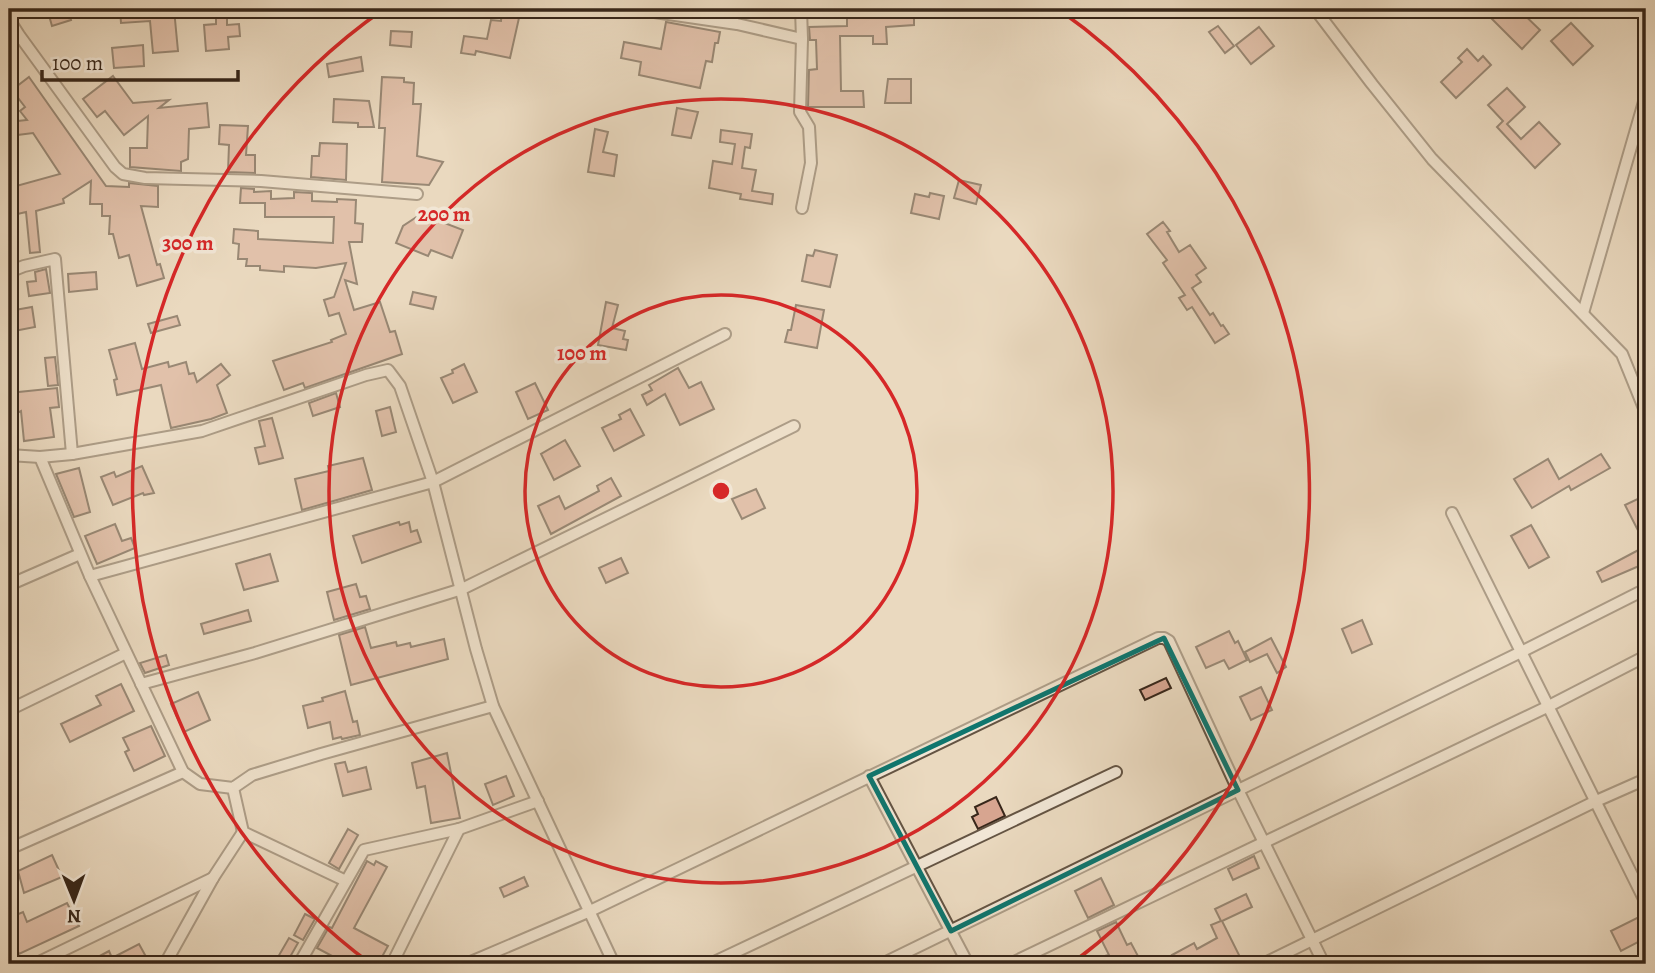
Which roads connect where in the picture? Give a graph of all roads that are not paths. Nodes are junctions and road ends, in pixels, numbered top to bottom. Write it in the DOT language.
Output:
graph roads {
  1 [pos="634,9"];
  2 [pos="801,9"];
  3 [pos="1315,9"];
  4 [pos="9,13"];
  5 [pos="802,39"];
  6 [pos="1646,95"];
  7 [pos="417,194"];
  8 [pos="802,208"];
  9 [pos="9,272"];
  10 [pos="1583,313"];
  11 [pos="725,334"];
  12 [pos="1646,413"];
  13 [pos="794,426"];
  14 [pos="72,454"];
  15 [pos="9,455"];
  16 [pos="40,457"];
  17 [pos="433,482"];
  18 [pos="1452,513"];
  19 [pos="80,554"];
  20 [pos="90,576"];
  21 [pos="9,585"];
  22 [pos="462,589"];
  23 [pos="1646,589"];
  24 [pos="1521,652"];
  25 [pos="126,653"];
  26 [pos="1646,656"];
  27 [pos="141,684"];
  28 [pos="493,706"];
  29 [pos="1548,707"];
  30 [pos="9,710"];
  31 [pos="183,772"];
  32 [pos="1116,772"];
  33 [pos="869,776"];
  34 [pos="1646,779"];
  35 [pos="233,788"];
  36 [pos="1238,790"];
  37 [pos="538,801"];
  38 [pos="1594,802"];
  39 [pos="459,829"];
  40 [pos="243,832"];
  41 [pos="1264,841"];
  42 [pos="9,849"];
  43 [pos="918,866"];
  44 [pos="213,878"];
  45 [pos="346,881"];
  46 [pos="1644,899"];
  47 [pos="588,912"];
  48 [pos="951,931"];
  49 [pos="1313,940"];
  50 [pos="35,964"];
  51 [pos="165,964"];
  52 [pos="299,964"];
  53 [pos="392,964"];
  54 [pos="466,964"];
  55 [pos="614,964"];
  56 [pos="710,964"];
  57 [pos="882,964"];
  58 [pos="968,964"];
  59 [pos="1010,964"];
  60 [pos="1263,964"];
  61 [pos="1324,964"];
  1 -- 5 [label="street"];
  2 -- 5 [label="street"];
  3 -- 10 [label="street"];
  4 -- 7 [label="street"];
  5 -- 8 [label="street"];
  6 -- 10 [label="street"];
  9 -- 14 [label="street"];
  10 -- 12 [label="street"];
  11 -- 17 [label="street"];
  13 -- 22 [label="street"];
  14 -- 16 [label="street"];
  14 -- 17 [label="street"];
  15 -- 16 [label="street"];
  16 -- 19 [label="street"];
  17 -- 20 [label="street"];
  17 -- 22 [label="street"];
  18 -- 24 [label="street"];
  19 -- 20 [label="street"];
  19 -- 21 [label="street"];
  20 -- 25 [label="street"];
  22 -- 27 [label="street"];
  22 -- 28 [label="street"];
  23 -- 24 [label="street"];
  24 -- 29 [label="street"];
  24 -- 36 [label="street"];
  25 -- 27 [label="street"];
  25 -- 30 [label="street"];
  26 -- 29 [label="street"];
  27 -- 31 [label="street"];
  28 -- 35 [label="street"];
  28 -- 37 [label="street"];
  29 -- 38 [label="street"];
  29 -- 41 [label="street"];
  31 -- 35 [label="street"];
  31 -- 42 [label="street"];
  32 -- 43 [label="street"];
  33 -- 36 [label="street"];
  33 -- 43 [label="street"];
  33 -- 47 [label="street"];
  34 -- 38 [label="street"];
  35 -- 40 [label="street"];
  36 -- 41 [label="street"];
  36 -- 48 [label="street"];
  37 -- 39 [label="street"];
  37 -- 47 [label="street"];
  38 -- 46 [label="street"];
  38 -- 49 [label="street"];
  39 -- 45 [label="street"];
  39 -- 53 [label="street"];
  40 -- 44 [label="street"];
  40 -- 45 [label="street"];
  41 -- 49 [label="street"];
  41 -- 59 [label="street"];
  43 -- 48 [label="street"];
  43 -- 56 [label="street"];
  44 -- 50 [label="street"];
  44 -- 51 [label="street"];
  45 -- 52 [label="street"];
  47 -- 54 [label="street"];
  47 -- 55 [label="street"];
  48 -- 57 [label="street"];
  48 -- 58 [label="street"];
  49 -- 60 [label="street"];
  49 -- 61 [label="street"];
}
